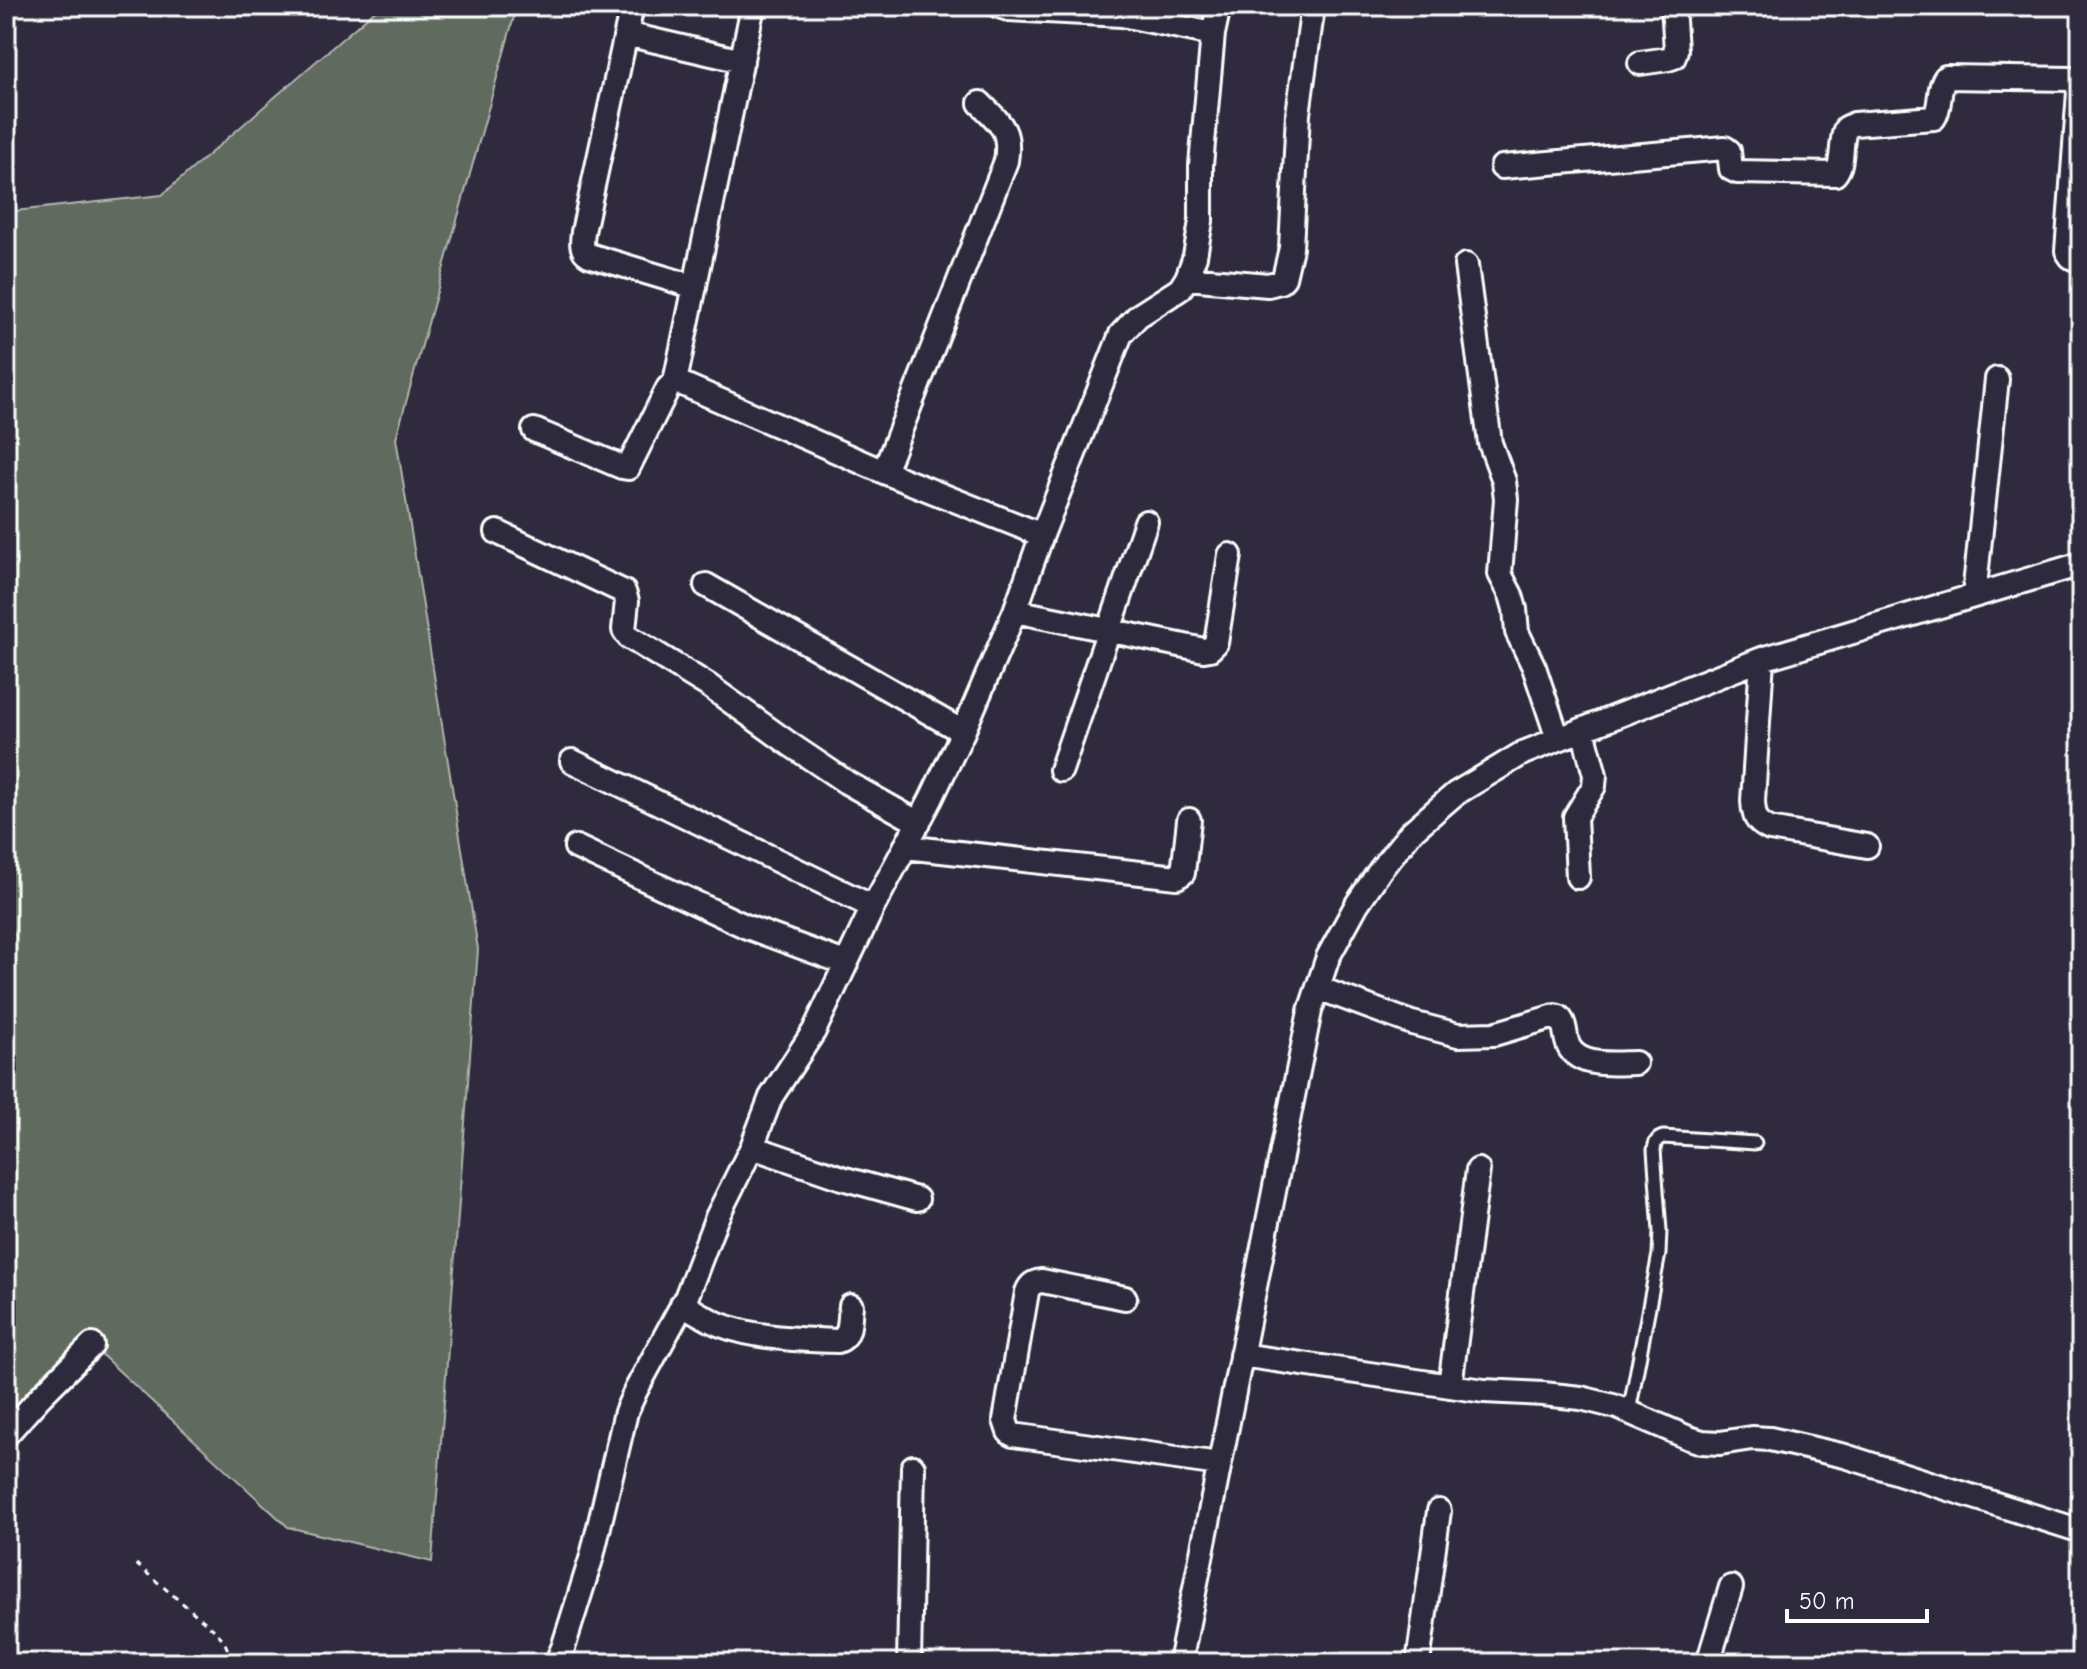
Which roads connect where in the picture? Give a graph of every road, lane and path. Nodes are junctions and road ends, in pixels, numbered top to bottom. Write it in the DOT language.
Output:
graph roads {
  1 [pos="632,6"];
  2 [pos="753,6"];
  3 [pos="999,6"];
  4 [pos="1219,6"];
  5 [pos="1313,6"];
  6 [pos="1673,6"];
  7 [pos="626,34"];
  8 [pos="1213,34"];
  9 [pos="742,61"];
  10 [pos="1640,63"];
  11 [pos="980,103"];
  12 [pos="1502,167"];
  13 [pos="2081,262"];
  14 [pos="1466,265"];
  15 [pos="1187,278"];
  16 [pos="695,287"];
  17 [pos="1997,379"];
  18 [pos="675,382"];
  19 [pos="534,430"];
  20 [pos="884,472"];
  21 [pos="1146,522"];
  22 [pos="497,532"];
  23 [pos="1042,535"];
  24 [pos="1230,555"];
  25 [pos="2081,564"];
  26 [pos="706,585"];
  27 [pos="1974,596"];
  28 [pos="1015,611"];
  29 [pos="1108,630"];
  30 [pos="1762,659"];
  31 [pos="1583,730"];
  32 [pos="963,732"];
  33 [pos="1558,739"];
  34 [pos="572,761"];
  35 [pos="1061,770"];
  36 [pos="1189,820"];
  37 [pos="919,823"];
  38 [pos="1867,846"];
  39 [pos="576,847"];
  40 [pos="905,847"];
  41 [pos="1578,877"];
  42 [pos="873,907"];
  43 [pos="845,963"];
  44 [pos="1318,988"];
  45 [pos="1635,1063"];
  46 [pos="1755,1143"];
  47 [pos="752,1147"];
  48 [pos="1478,1170"];
  49 [pos="917,1199"];
  50 [pos="1125,1298"];
  51 [pos="682,1304"];
  52 [pos="851,1306"];
  53 [pos="92,1345"];
  54 [pos="1241,1355"];
  55 [pos="1450,1386"];
  56 [pos="1629,1412"];
  57 [pos="6,1435"];
  58 [pos="1219,1464"];
  59 [pos="913,1467"];
  60 [pos="1439,1511"];
  61 [pos="2081,1531"];
  62 [pos="136,1564"];
  63 [pos="1731,1587"];
  64 [pos="234,1663"];
  65 [pos="556,1663"];
  66 [pos="909,1663"];
  67 [pos="1180,1663"];
  68 [pos="1418,1663"];
  69 [pos="1708,1663"];
  1 -- 7 [label="street"];
  2 -- 9 [label="street"];
  3 -- 8 [label="street"];
  4 -- 8 [label="street"];
  5 -- 15 [label="street"];
  6 -- 10 [label="street"];
  7 -- 9 [label="street"];
  7 -- 16 [label="street"];
  8 -- 15 [label="street"];
  9 -- 16 [label="street"];
  11 -- 20 [label="street"];
  12 -- 13 [label="street"];
  14 -- 33 [label="street"];
  15 -- 23 [label="street"];
  16 -- 18 [label="street"];
  17 -- 27 [label="street"];
  18 -- 19 [label="street"];
  18 -- 20 [label="street"];
  20 -- 23 [label="street"];
  21 -- 29 [label="street"];
  22 -- 37 [label="street"];
  23 -- 28 [label="street"];
  24 -- 29 [label="street"];
  25 -- 27 [label="street"];
  26 -- 32 [label="street"];
  27 -- 30 [label="street"];
  28 -- 29 [label="street"];
  28 -- 32 [label="street"];
  29 -- 35 [label="street"];
  30 -- 31 [label="street"];
  30 -- 38 [label="street"];
  31 -- 33 [label="street"];
  31 -- 41 [label="street"];
  32 -- 37 [label="street"];
  33 -- 44 [label="street"];
  34 -- 42 [label="street"];
  36 -- 40 [label="street"];
  37 -- 40 [label="street"];
  39 -- 43 [label="street"];
  40 -- 42 [label="street"];
  42 -- 43 [label="street"];
  43 -- 47 [label="street"];
  44 -- 45 [label="street"];
  44 -- 54 [label="street"];
  46 -- 56 [label="lane"];
  47 -- 49 [label="street"];
  47 -- 51 [label="street"];
  48 -- 55 [label="street"];
  50 -- 58 [label="street"];
  51 -- 52 [label="street"];
  51 -- 65 [label="street"];
  53 -- 57 [label="street"];
  54 -- 55 [label="street"];
  54 -- 58 [label="street"];
  55 -- 56 [label="street"];
  56 -- 61 [label="street"];
  58 -- 67 [label="street"];
  59 -- 66 [label="street"];
  60 -- 68 [label="street"];
  62 -- 64 [label="path"];
  63 -- 69 [label="street"];
}
